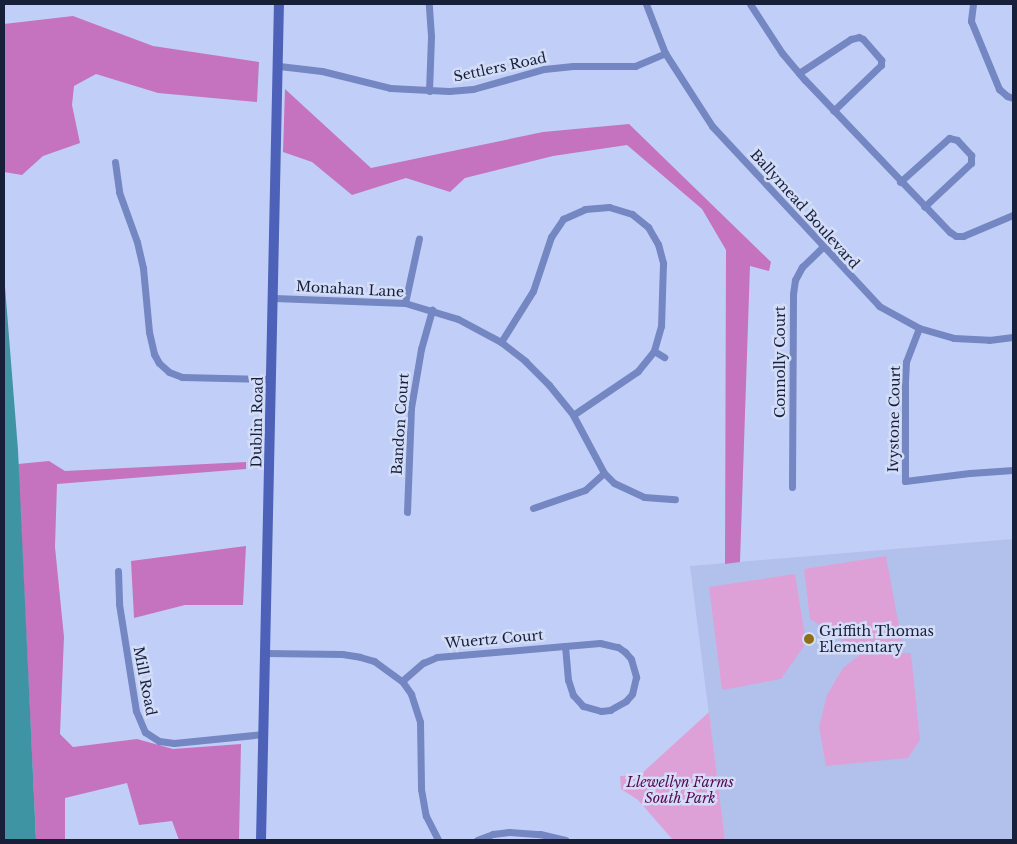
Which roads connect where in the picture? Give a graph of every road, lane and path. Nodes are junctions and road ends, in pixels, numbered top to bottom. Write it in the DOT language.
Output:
graph roads {
  1 [pos="279,4"];
  2 [pos="429,4"];
  3 [pos="646,4"];
  4 [pos="750,4"];
  5 [pos="973,4"];
  6 [pos="666,53"];
  7 [pos="279,66"];
  8 [pos="799,73"];
  9 [pos="428,91"];
  10 [pos="1013,98"];
  11 [pos="833,111"];
  12 [pos="114,162"];
  13 [pos="900,182"];
  14 [pos="924,207"];
  15 [pos="1013,214"];
  16 [pos="419,238"];
  17 [pos="823,247"];
  18 [pos="274,298"];
  19 [pos="405,303"];
  20 [pos="432,310"];
  21 [pos="919,328"];
  22 [pos="1013,337"];
  23 [pos="501,342"];
  24 [pos="654,350"];
  25 [pos="664,357"];
  26 [pos="271,379"];
  27 [pos="573,415"];
  28 [pos="1013,470"];
  29 [pos="604,473"];
  30 [pos="792,487"];
  31 [pos="675,499"];
  32 [pos="533,508"];
  33 [pos="407,512"];
  34 [pos="118,570"];
  35 [pos="566,646"];
  36 [pos="266,653"];
  37 [pos="402,681"];
  38 [pos="264,734"];
  39 [pos="261,840"];
  40 [pos="438,840"];
  41 [pos="477,840"];
  42 [pos="565,840"];
  1 -- 7 [label="main road, Dublin Road"];
  2 -- 9 [label="street"];
  3 -- 6 [label="street, Ballymead Boulevard"];
  4 -- 8 [label="street"];
  5 -- 10 [label="street"];
  6 -- 9 [label="street, Settlers Road"];
  6 -- 17 [label="street, Ballymead Boulevard"];
  7 -- 9 [label="street, Settlers Road"];
  7 -- 18 [label="main road, Dublin Road"];
  8 -- 11 [label="street"];
  8 -- 11 [label="street"];
  11 -- 13 [label="street"];
  12 -- 26 [label="street"];
  13 -- 14 [label="street"];
  13 -- 14 [label="street"];
  14 -- 15 [label="street"];
  16 -- 19 [label="street"];
  17 -- 21 [label="street, Ballymead Boulevard"];
  17 -- 30 [label="street, Connolly Court"];
  18 -- 19 [label="street, Monahan Lane"];
  18 -- 26 [label="main road, Dublin Road"];
  19 -- 20 [label="street, Monahan Lane"];
  20 -- 23 [label="street, Monahan Lane"];
  20 -- 33 [label="street, Bandon Court"];
  21 -- 22 [label="street, Ballymead Boulevard"];
  21 -- 28 [label="street, Ivystone Court"];
  23 -- 24 [label="street"];
  23 -- 27 [label="street, Monahan Lane"];
  24 -- 25 [label="street"];
  24 -- 27 [label="street"];
  26 -- 36 [label="main road, Dublin Road"];
  27 -- 29 [label="street, Monahan Lane"];
  29 -- 31 [label="street, Monahan Lane"];
  29 -- 32 [label="street"];
  34 -- 38 [label="street, Mill Road"];
  35 -- 35 [label="street, Wuertz Court"];
  35 -- 37 [label="street, Wuertz Court"];
  36 -- 37 [label="street"];
  36 -- 38 [label="main road, Dublin Road"];
  37 -- 40 [label="street"];
  38 -- 39 [label="main road, Dublin Road"];
  41 -- 42 [label="street"];
}
